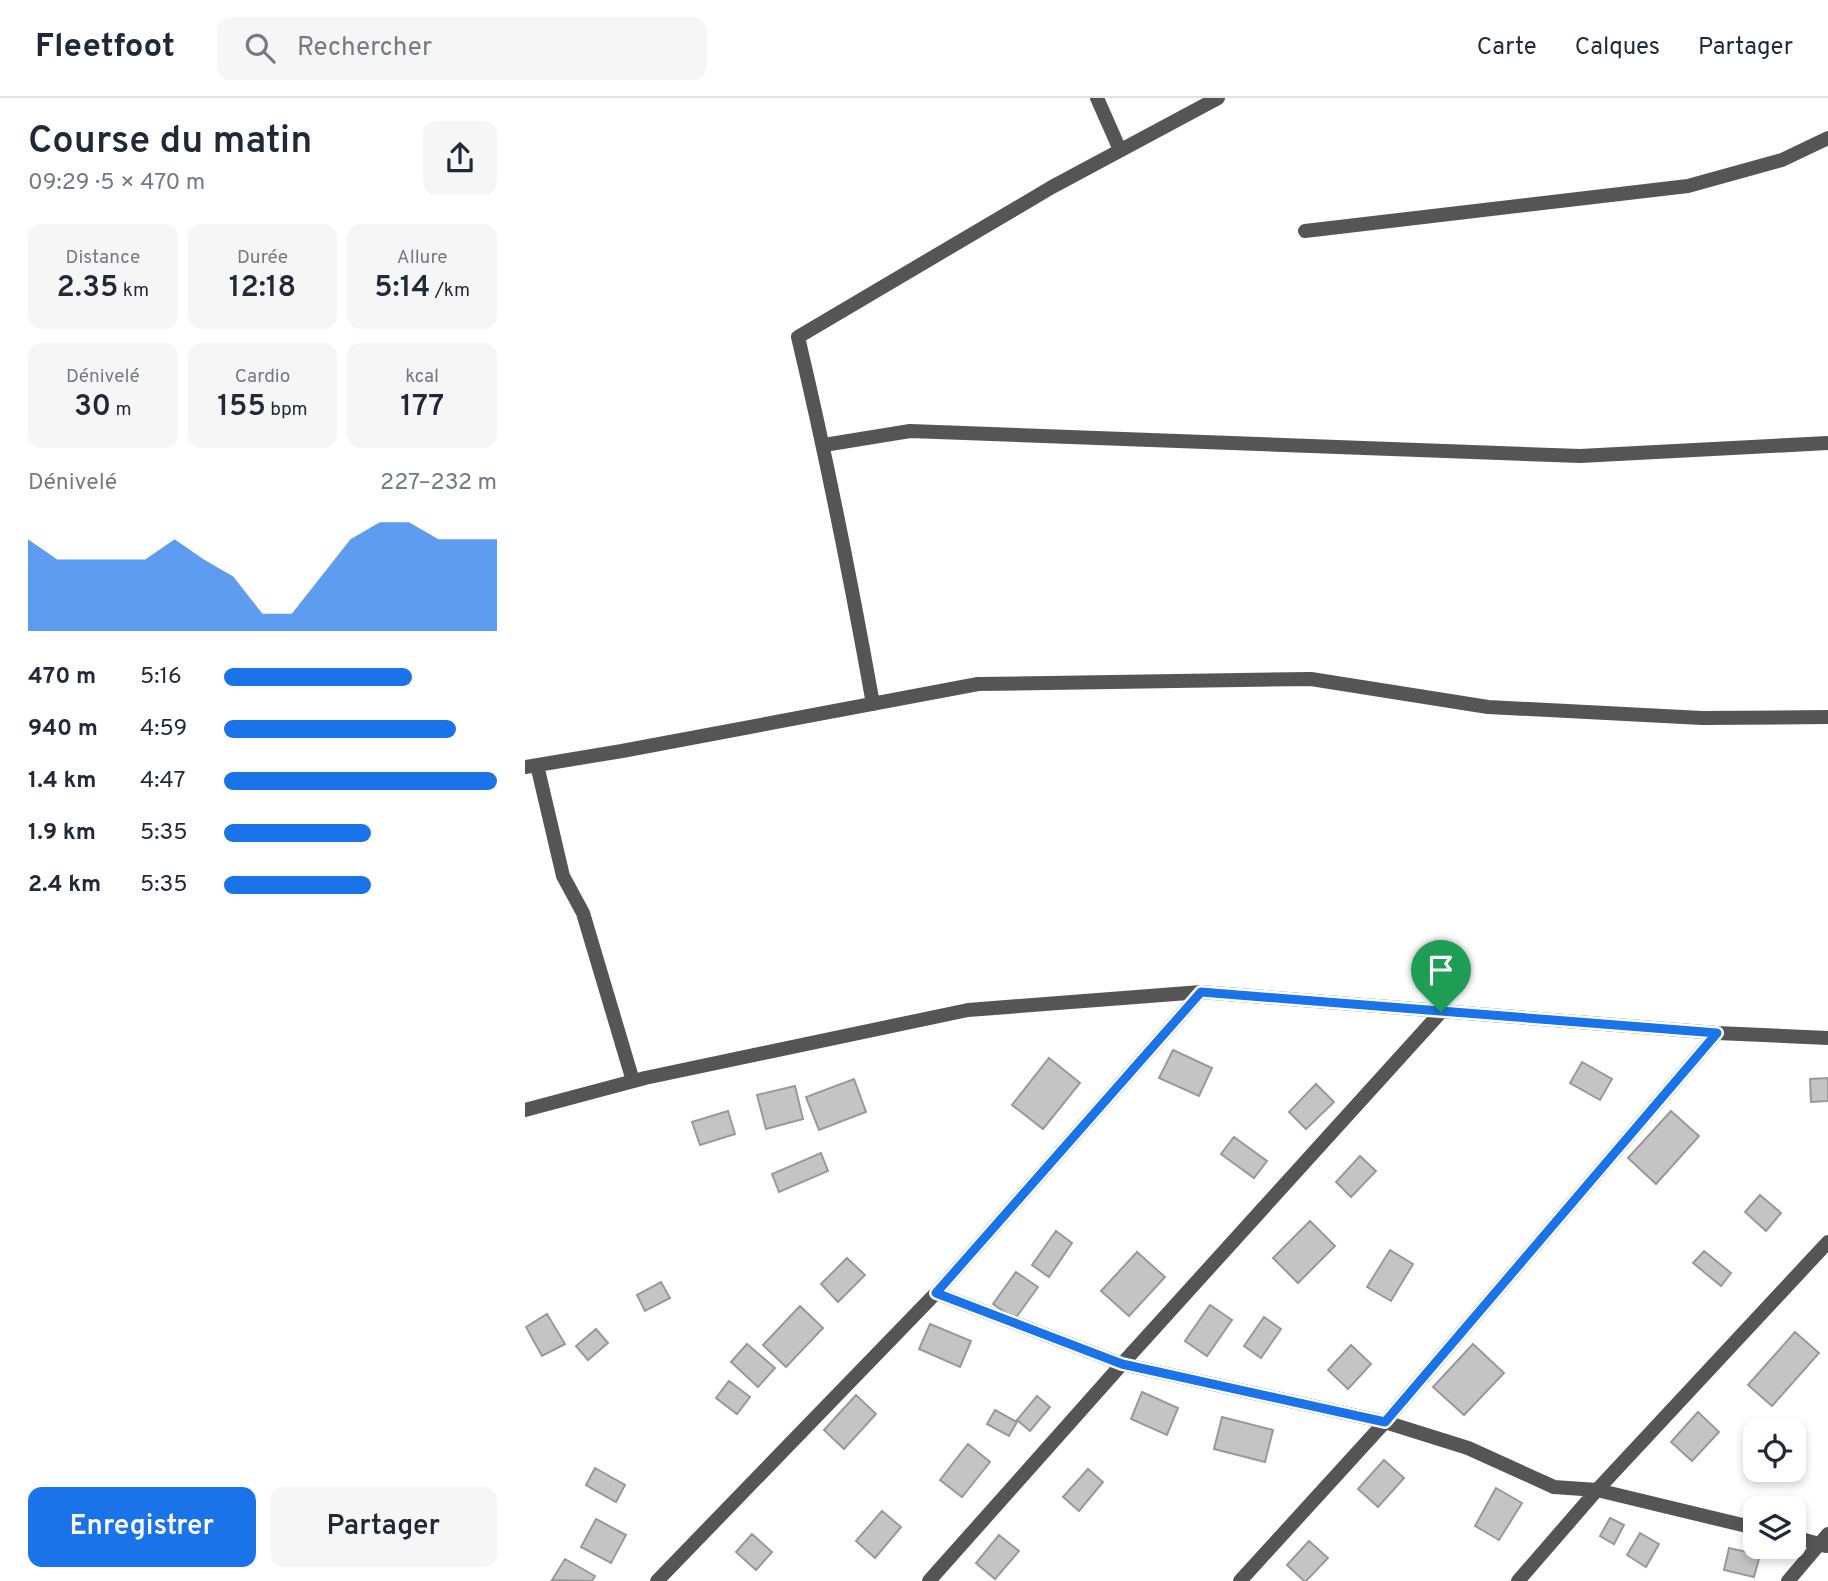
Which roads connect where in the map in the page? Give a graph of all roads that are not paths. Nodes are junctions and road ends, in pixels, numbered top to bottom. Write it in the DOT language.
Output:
graph roads {
  1 [pos="1097,98"];
  2 [pos="1217,98"];
  3 [pos="1828,138"];
  4 [pos="1120,150"];
  5 [pos="1305,231"];
  6 [pos="1828,443"];
  7 [pos="824,445"];
  8 [pos="873,704"];
  9 [pos="1828,717"];
  10 [pos="531,766"];
  11 [pos="1201,992"];
  12 [pos="1441,1012"];
  13 [pos="1717,1033"];
  14 [pos="1828,1038"];
  15 [pos="633,1081"];
  16 [pos="525,1110"];
  17 [pos="1828,1242"];
  18 [pos="936,1293"];
  19 [pos="1122,1364"];
  20 [pos="1385,1422"];
  21 [pos="1597,1490"];
  22 [pos="1743,1525"];
  23 [pos="1806,1539"];
  24 [pos="1825,1541"];
  25 [pos="657,1581"];
  26 [pos="929,1581"];
  27 [pos="1240,1581"];
  28 [pos="1518,1581"];
  29 [pos="1788,1581"];
  1 -- 4 [label="street"];
  2 -- 4 [label="street"];
  3 -- 5 [label="street"];
  4 -- 7 [label="street"];
  6 -- 7 [label="street"];
  7 -- 8 [label="street"];
  8 -- 9 [label="street"];
  8 -- 10 [label="street"];
  10 -- 15 [label="street"];
  11 -- 12 [label="street"];
  11 -- 15 [label="street"];
  11 -- 18 [label="street"];
  12 -- 13 [label="street"];
  12 -- 19 [label="street"];
  13 -- 14 [label="street"];
  13 -- 20 [label="street"];
  15 -- 16 [label="street"];
  17 -- 21 [label="street"];
  18 -- 19 [label="street"];
  18 -- 25 [label="street"];
  19 -- 20 [label="street"];
  19 -- 26 [label="street"];
  20 -- 21 [label="street"];
  20 -- 27 [label="street"];
  21 -- 22 [label="street"];
  21 -- 28 [label="street"];
  23 -- 24 [label="street"];
  24 -- 29 [label="street"];
}
